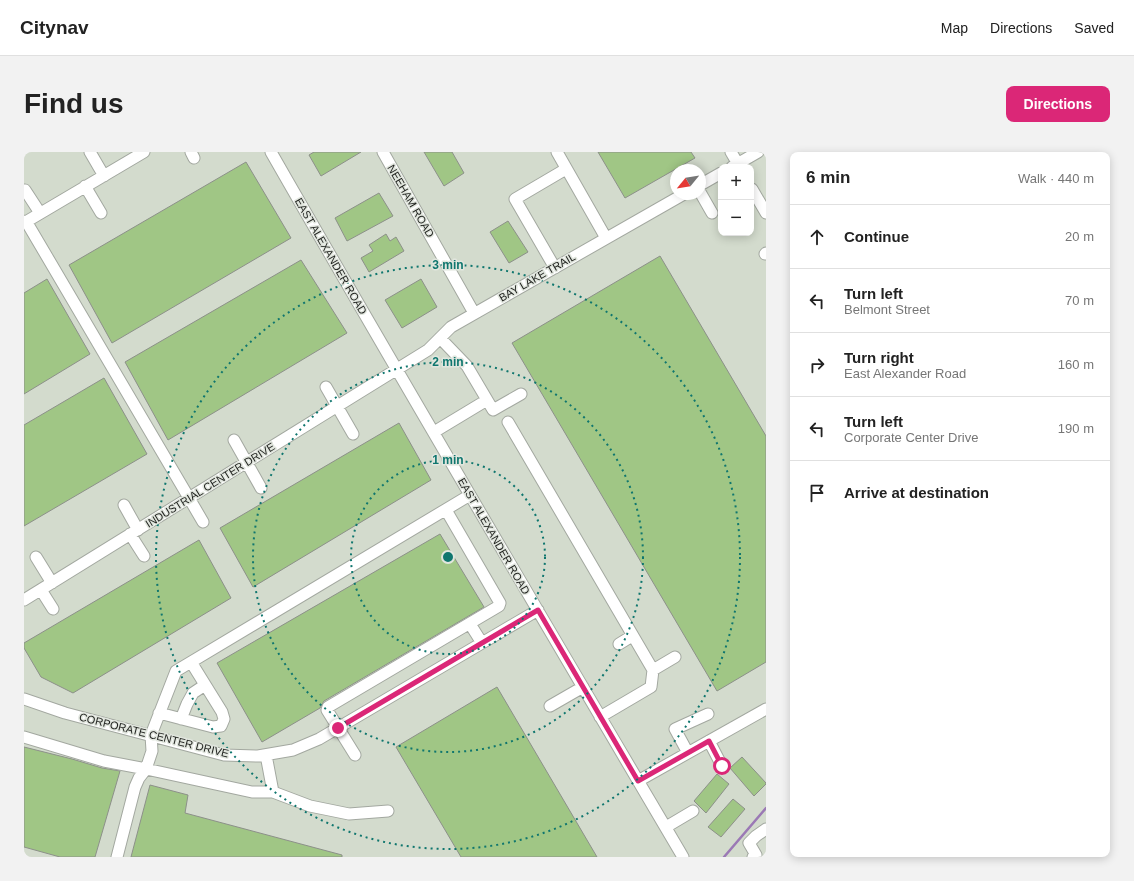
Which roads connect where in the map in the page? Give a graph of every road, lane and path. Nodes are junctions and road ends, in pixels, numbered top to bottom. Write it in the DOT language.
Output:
graph roads {
  1 [pos="90,152"];
  2 [pos="144,152"];
  3 [pos="271,152"];
  4 [pos="383,152"];
  5 [pos="557,152"];
  6 [pos="731,152"];
  7 [pos="758,152"];
  8 [pos="735,164"];
  9 [pos="737,164"];
  10 [pos="566,169"];
  11 [pos="718,175"];
  12 [pos="104,176"];
  13 [pos="706,182"];
  14 [pos="85,186"];
  15 [pos="26,190"];
  16 [pos="754,192"];
  17 [pos="673,200"];
  18 [pos="705,200"];
  19 [pos="40,213"];
  20 [pos="712,213"];
  21 [pos="766,213"];
  22 [pos="101,214"];
  23 [pos="25,222"];
  24 [pos="606,238"];
  25 [pos="554,268"];
  26 [pos="474,313"];
  27 [pos="440,338"];
  28 [pos="397,370"];
  29 [pos="326,387"];
  30 [pos="521,394"];
  31 [pos="487,400"];
  32 [pos="337,406"];
  33 [pos="508,422"];
  34 [pos="434,432"];
  35 [pos="353,434"];
  36 [pos="234,440"];
  37 [pos="246,462"];
  38 [pos="261,488"];
  39 [pos="470,495"];
  40 [pos="190,498"];
  41 [pos="124,505"];
  42 [pos="446,510"];
  43 [pos="202,522"];
  44 [pos="134,532"];
  45 [pos="144,556"];
  46 [pos="36,557"];
  47 [pos="52,583"];
  48 [pos="41,590"];
  49 [pos="24,600"];
  50 [pos="53,610"];
  51 [pos="538,610"];
  52 [pos="470,624"];
  53 [pos="632,636"];
  54 [pos="482,643"];
  55 [pos="619,644"];
  56 [pos="675,657"];
  57 [pos="192,662"];
  58 [pos="653,670"];
  59 [pos="206,685"];
  60 [pos="582,687"];
  61 [pos="24,699"];
  62 [pos="550,706"];
  63 [pos="766,708"];
  64 [pos="159,713"];
  65 [pos="708,714"];
  66 [pos="600,717"];
  67 [pos="181,719"];
  68 [pos="338,728"];
  69 [pos="151,735"];
  70 [pos="24,737"];
  71 [pos="709,741"];
  72 [pos="688,753"];
  73 [pos="266,755"];
  74 [pos="355,756"];
  75 [pos="722,766"];
  76 [pos="146,769"];
  77 [pos="638,781"];
  78 [pos="273,792"];
  79 [pos="388,811"];
  80 [pos="693,811"];
  81 [pos="666,827"];
  82 [pos="766,829"];
  83 [pos="117,857"];
  84 [pos="683,857"];
  85 [pos="753,857"];
  1 -- 12 [label="street"];
  2 -- 12 [label="street"];
  3 -- 28 [label="street, EAST ALEXANDER ROAD"];
  4 -- 26 [label="street, NEEHAM ROAD"];
  5 -- 10 [label="street"];
  6 -- 8 [label="street"];
  7 -- 9 [label="street"];
  10 -- 24 [label="street"];
  10 -- 25 [label="street"];
  11 -- 13 [label="street"];
  12 -- 14 [label="street"];
  14 -- 19 [label="street"];
  14 -- 22 [label="street"];
  15 -- 19 [label="street"];
  16 -- 21 [label="street"];
  17 -- 24 [label="street, BAY LAKE TRAIL"];
  18 -- 20 [label="street"];
  19 -- 23 [label="street"];
  23 -- 40 [label="street"];
  24 -- 25 [label="street, BAY LAKE TRAIL"];
  25 -- 26 [label="street, BAY LAKE TRAIL"];
  26 -- 27 [label="street, BAY LAKE TRAIL"];
  27 -- 28 [label="street, BAY LAKE TRAIL"];
  27 -- 31 [label="street"];
  28 -- 32 [label="street, INDUSTRIAL CENTER DRIVE"];
  28 -- 34 [label="street, EAST ALEXANDER ROAD"];
  29 -- 32 [label="street"];
  30 -- 31 [label="street"];
  31 -- 34 [label="street"];
  32 -- 35 [label="street"];
  32 -- 37 [label="street, INDUSTRIAL CENTER DRIVE"];
  33 -- 53 [label="street"];
  34 -- 39 [label="street, EAST ALEXANDER ROAD"];
  36 -- 37 [label="street"];
  37 -- 38 [label="street"];
  37 -- 40 [label="street, INDUSTRIAL CENTER DRIVE"];
  39 -- 42 [label="street"];
  39 -- 51 [label="street, EAST ALEXANDER ROAD"];
  40 -- 43 [label="street"];
  40 -- 44 [label="street, INDUSTRIAL CENTER DRIVE"];
  41 -- 44 [label="street"];
  42 -- 52 [label="street"];
  42 -- 57 [label="street"];
  44 -- 45 [label="street"];
  44 -- 47 [label="street, INDUSTRIAL CENTER DRIVE"];
  46 -- 47 [label="street"];
  47 -- 48 [label="street, INDUSTRIAL CENTER DRIVE"];
  48 -- 49 [label="street, INDUSTRIAL CENTER DRIVE"];
  48 -- 50 [label="street"];
  51 -- 54 [label="street, CORPORATE CENTER DRIVE"];
  51 -- 60 [label="street, EAST ALEXANDER ROAD"];
  52 -- 54 [label="street"];
  52 -- 68 [label="street"];
  53 -- 55 [label="street"];
  53 -- 58 [label="street"];
  54 -- 68 [label="street, CORPORATE CENTER DRIVE"];
  56 -- 58 [label="street"];
  57 -- 59 [label="street"];
  57 -- 64 [label="street"];
  58 -- 66 [label="street"];
  59 -- 67 [label="street"];
  59 -- 67 [label="street"];
  60 -- 62 [label="street"];
  60 -- 66 [label="street, EAST ALEXANDER ROAD"];
  61 -- 69 [label="street, CORPORATE CENTER DRIVE"];
  63 -- 71 [label="street"];
  64 -- 67 [label="street"];
  64 -- 69 [label="street"];
  65 -- 72 [label="street"];
  66 -- 77 [label="street, EAST ALEXANDER ROAD"];
  68 -- 73 [label="street, CORPORATE CENTER DRIVE"];
  68 -- 74 [label="street"];
  69 -- 73 [label="street, CORPORATE CENTER DRIVE"];
  69 -- 76 [label="street"];
  70 -- 76 [label="street"];
  71 -- 72 [label="street"];
  71 -- 75 [label="street"];
  72 -- 77 [label="street"];
  73 -- 78 [label="street"];
  76 -- 78 [label="street"];
  76 -- 83 [label="street"];
  77 -- 81 [label="street, EAST ALEXANDER ROAD"];
  78 -- 79 [label="street"];
  80 -- 81 [label="street"];
  81 -- 84 [label="street, EAST ALEXANDER ROAD"];
  82 -- 85 [label="street"];
}
